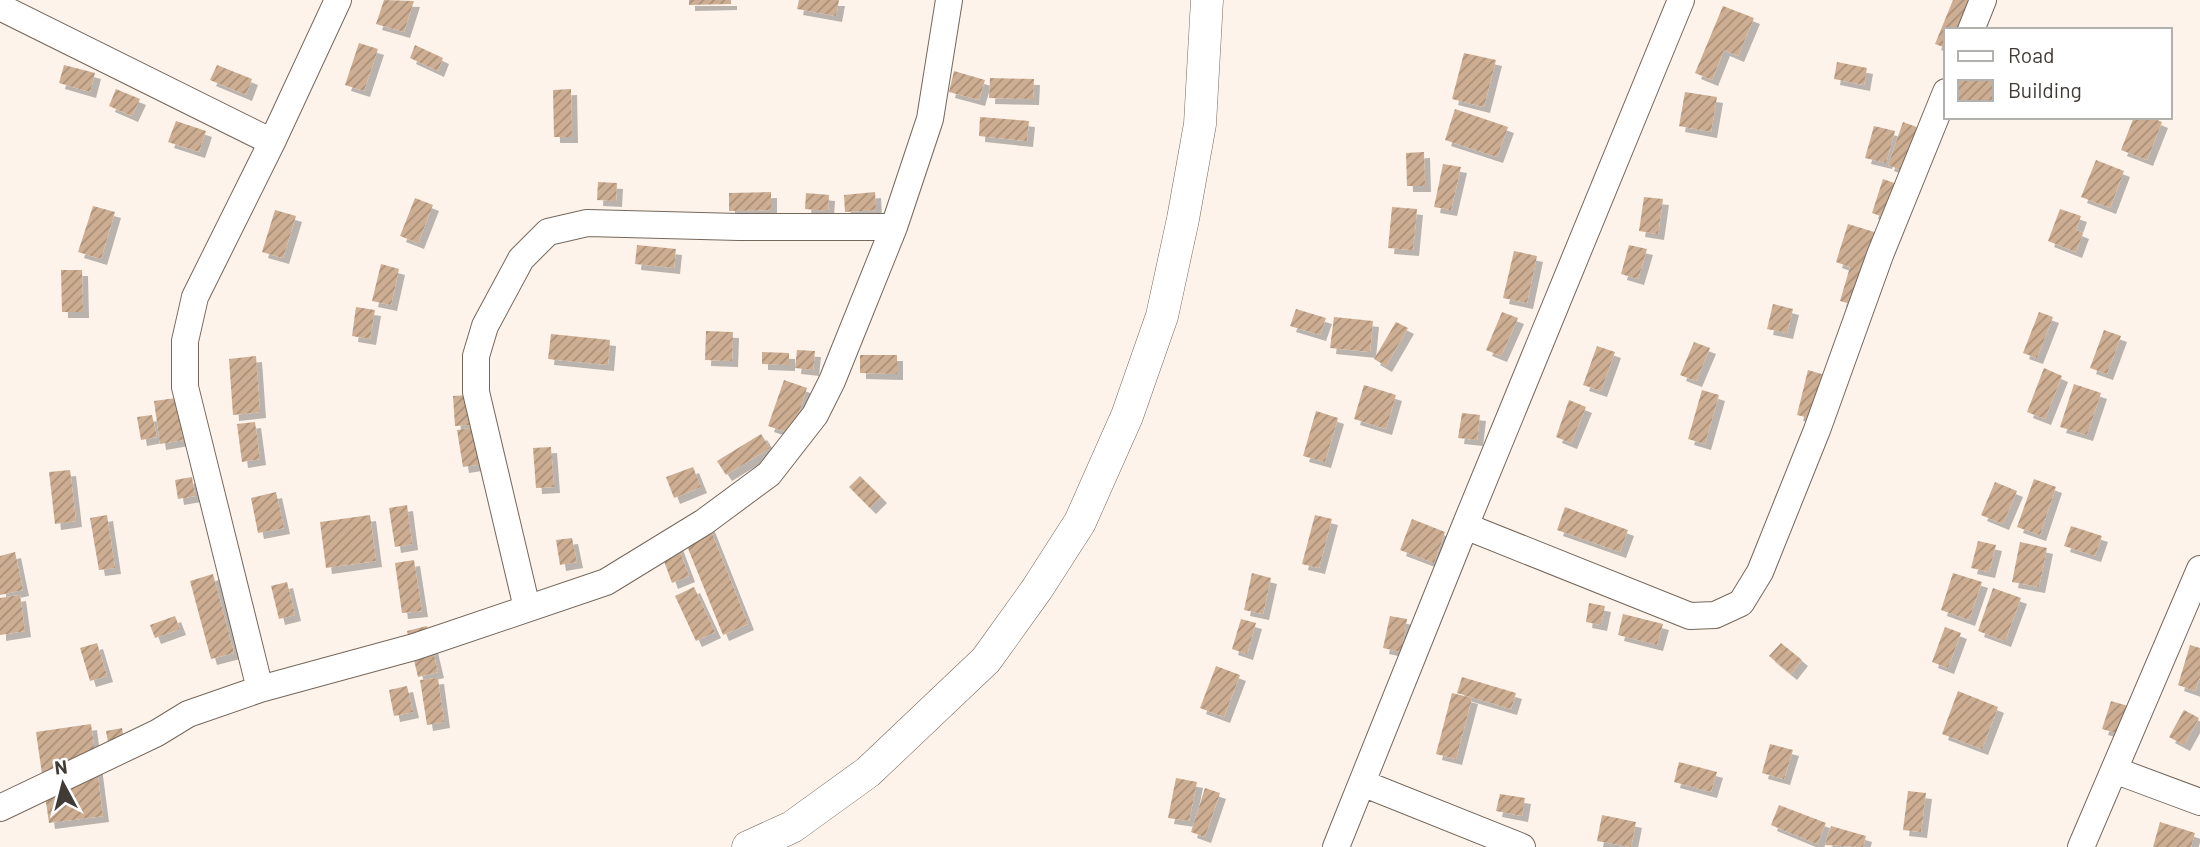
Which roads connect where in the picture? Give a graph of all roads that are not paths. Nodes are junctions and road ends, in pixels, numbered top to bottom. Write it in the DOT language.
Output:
graph roads {
  1 [pos="338,0"];
  2 [pos="949,0"];
  3 [pos="1207,0"];
  4 [pos="1983,0"];
  5 [pos="1677,1"];
  6 [pos="0,7"];
  7 [pos="1972,28"];
  8 [pos="1944,97"];
  9 [pos="272,142"];
  10 [pos="894,227"];
  11 [pos="1465,526"];
  12 [pos="2200,569"];
  13 [pos="527,608"];
  14 [pos="260,689"];
  15 [pos="2114,769"];
  16 [pos="1362,783"];
  17 [pos="2200,802"];
  18 [pos="0,808"];
  19 [pos="748,847"];
  20 [pos="1336,847"];
  21 [pos="1522,847"];
  22 [pos="2081,847"];
  1 -- 9 [label="street"];
  2 -- 10 [label="street"];
  3 -- 19 [label="street"];
  4 -- 7 [label="street"];
  5 -- 11 [label="street"];
  6 -- 9 [label="street"];
  8 -- 11 [label="street"];
  9 -- 14 [label="street"];
  10 -- 13 [label="street"];
  10 -- 13 [label="street"];
  11 -- 16 [label="street"];
  12 -- 15 [label="street"];
  13 -- 14 [label="street"];
  14 -- 18 [label="street"];
  15 -- 17 [label="street"];
  15 -- 22 [label="street"];
  16 -- 20 [label="street"];
  16 -- 21 [label="street"];
}
